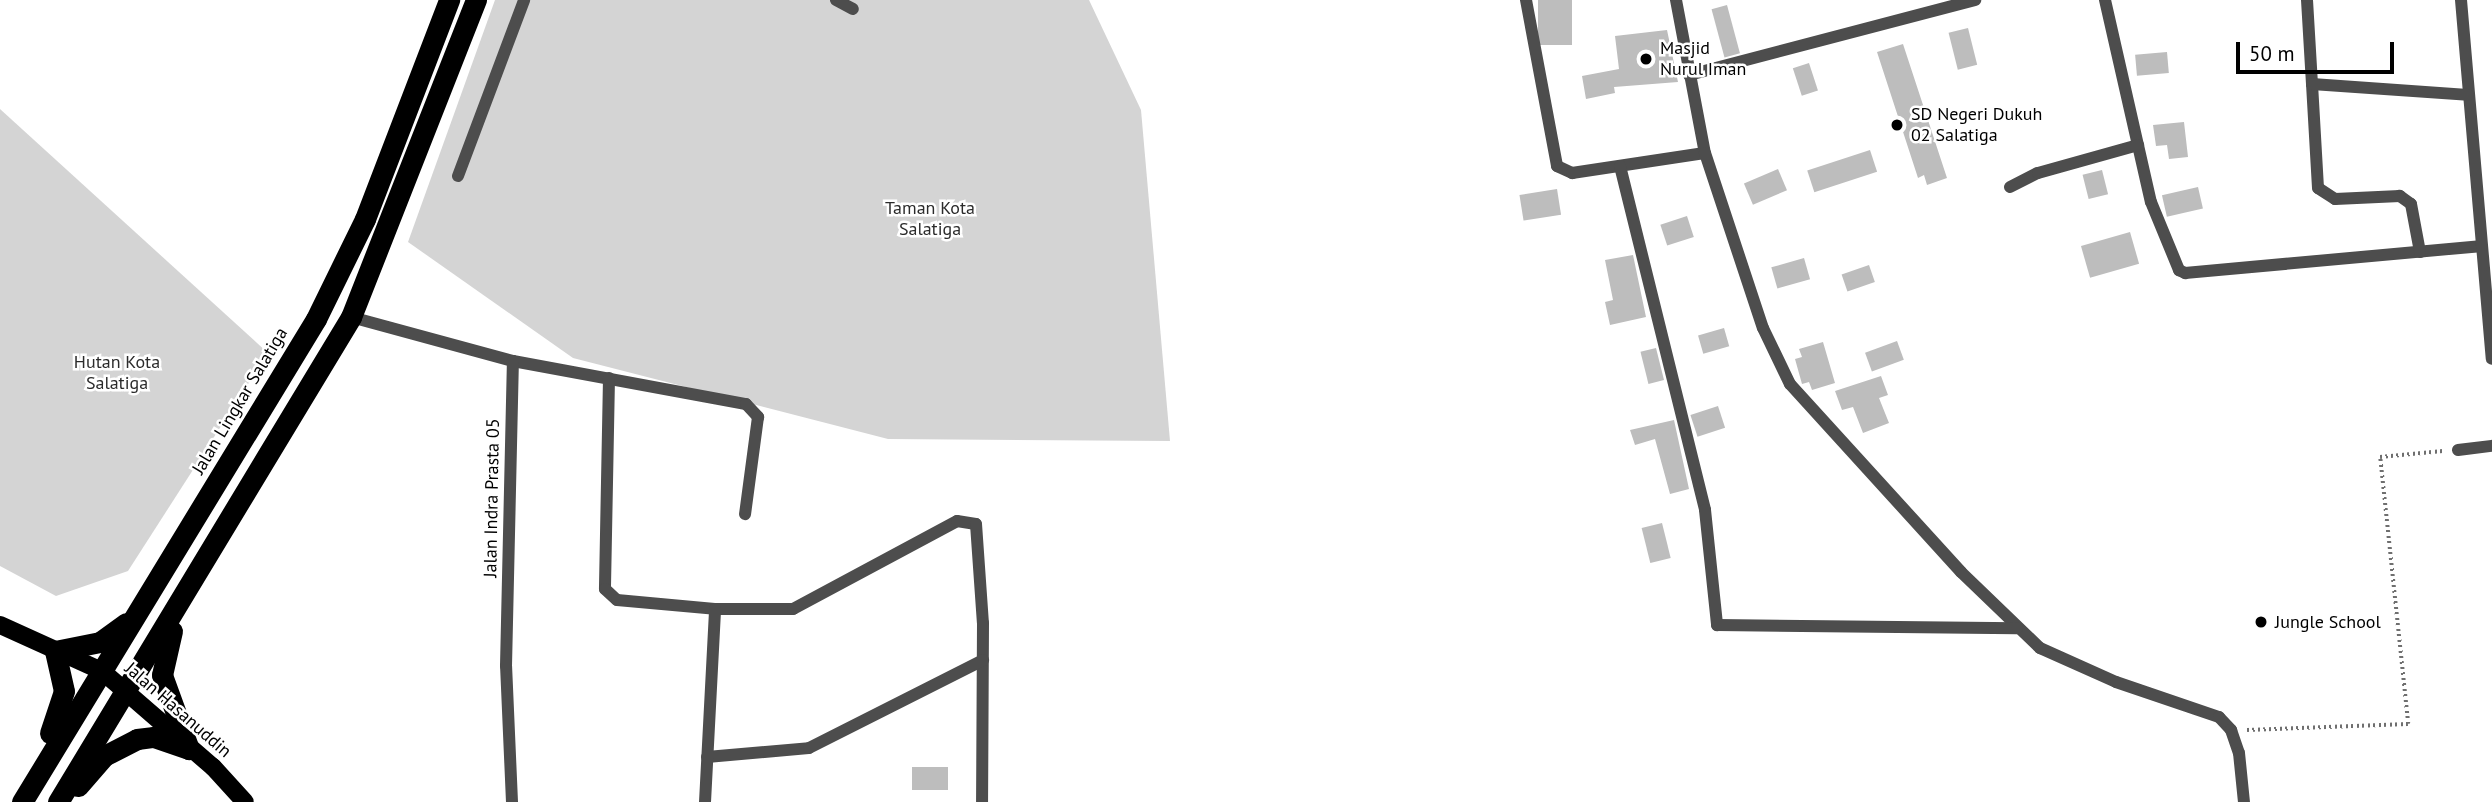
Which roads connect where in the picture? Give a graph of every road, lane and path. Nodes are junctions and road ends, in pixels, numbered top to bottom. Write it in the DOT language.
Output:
graph roads {
  1 [pos="449,0"];
  2 [pos="476,0"];
  3 [pos="524,0"];
  4 [pos="836,0"];
  5 [pos="1526,0"];
  6 [pos="1675,0"];
  7 [pos="1975,0"];
  8 [pos="2105,0"];
  9 [pos="2307,0"];
  10 [pos="2461,0"];
  11 [pos="853,9"];
  12 [pos="1689,75"];
  13 [pos="2312,84"];
  14 [pos="2468,95"];
  15 [pos="2138,145"];
  16 [pos="1705,153"];
  17 [pos="1620,166"];
  18 [pos="458,176"];
  19 [pos="2010,187"];
  20 [pos="2480,246"];
  21 [pos="2420,252"];
  22 [pos="351,317"];
  23 [pos="2492,359"];
  24 [pos="513,361"];
  25 [pos="609,378"];
  26 [pos="2492,446"];
  27 [pos="2458,450"];
  28 [pos="745,514"];
  29 [pos="153,585"];
  30 [pos="189,586"];
  31 [pos="715,609"];
  32 [pos="0,625"];
  33 [pos="2017,628"];
  34 [pos="55,651"];
  35 [pos="983,660"];
  36 [pos="102,671"];
  37 [pos="124,692"];
  38 [pos="2231,730"];
  39 [pos="189,750"];
  40 [pos="707,757"];
  41 [pos="21,802"];
  42 [pos="61,802"];
  43 [pos="245,802"];
  44 [pos="512,802"];
  45 [pos="705,802"];
  46 [pos="982,802"];
  47 [pos="2244,802"];
  1 -- 29 [label="highway, Jalan Lingkar Salatiga"];
  2 -- 22 [label="highway"];
  3 -- 18 [label="street"];
  4 -- 11 [label="street"];
  5 -- 17 [label="street"];
  6 -- 12 [label="street"];
  7 -- 12 [label="street"];
  8 -- 15 [label="street"];
  9 -- 13 [label="street"];
  10 -- 14 [label="street"];
  12 -- 16 [label="street"];
  13 -- 14 [label="street"];
  13 -- 21 [label="street"];
  14 -- 20 [label="street"];
  15 -- 19 [label="street"];
  15 -- 21 [label="street"];
  16 -- 17 [label="street"];
  16 -- 33 [label="street"];
  17 -- 33 [label="street"];
  20 -- 21 [label="street"];
  20 -- 23 [label="street"];
  22 -- 24 [label="street"];
  22 -- 30 [label="highway"];
  24 -- 25 [label="street"];
  24 -- 44 [label="street, Jalan Indra Prasta 05"];
  25 -- 28 [label="street"];
  25 -- 31 [label="street"];
  26 -- 27 [label="street"];
  27 -- 38 [label="path"];
  29 -- 34 [label="highway"];
  29 -- 36 [label="highway, Jalan Lingkar Salatiga"];
  30 -- 37 [label="highway"];
  30 -- 39 [label="highway"];
  31 -- 35 [label="street"];
  31 -- 40 [label="street"];
  32 -- 34 [label="main road, Jalan Hasanuddin"];
  33 -- 38 [label="street"];
  34 -- 36 [label="main road, Jalan Hasanuddin"];
  34 -- 41 [label="highway"];
  35 -- 40 [label="street"];
  35 -- 46 [label="street"];
  36 -- 37 [label="main road, Jalan Hasanuddin"];
  36 -- 41 [label="highway, Jalan Lingkar Salatiga"];
  37 -- 39 [label="main road, Jalan Hasanuddin"];
  37 -- 42 [label="highway"];
  38 -- 47 [label="street"];
  39 -- 42 [label="highway"];
  39 -- 43 [label="main road, Jalan Hasanuddin"];
  40 -- 45 [label="street"];
}
